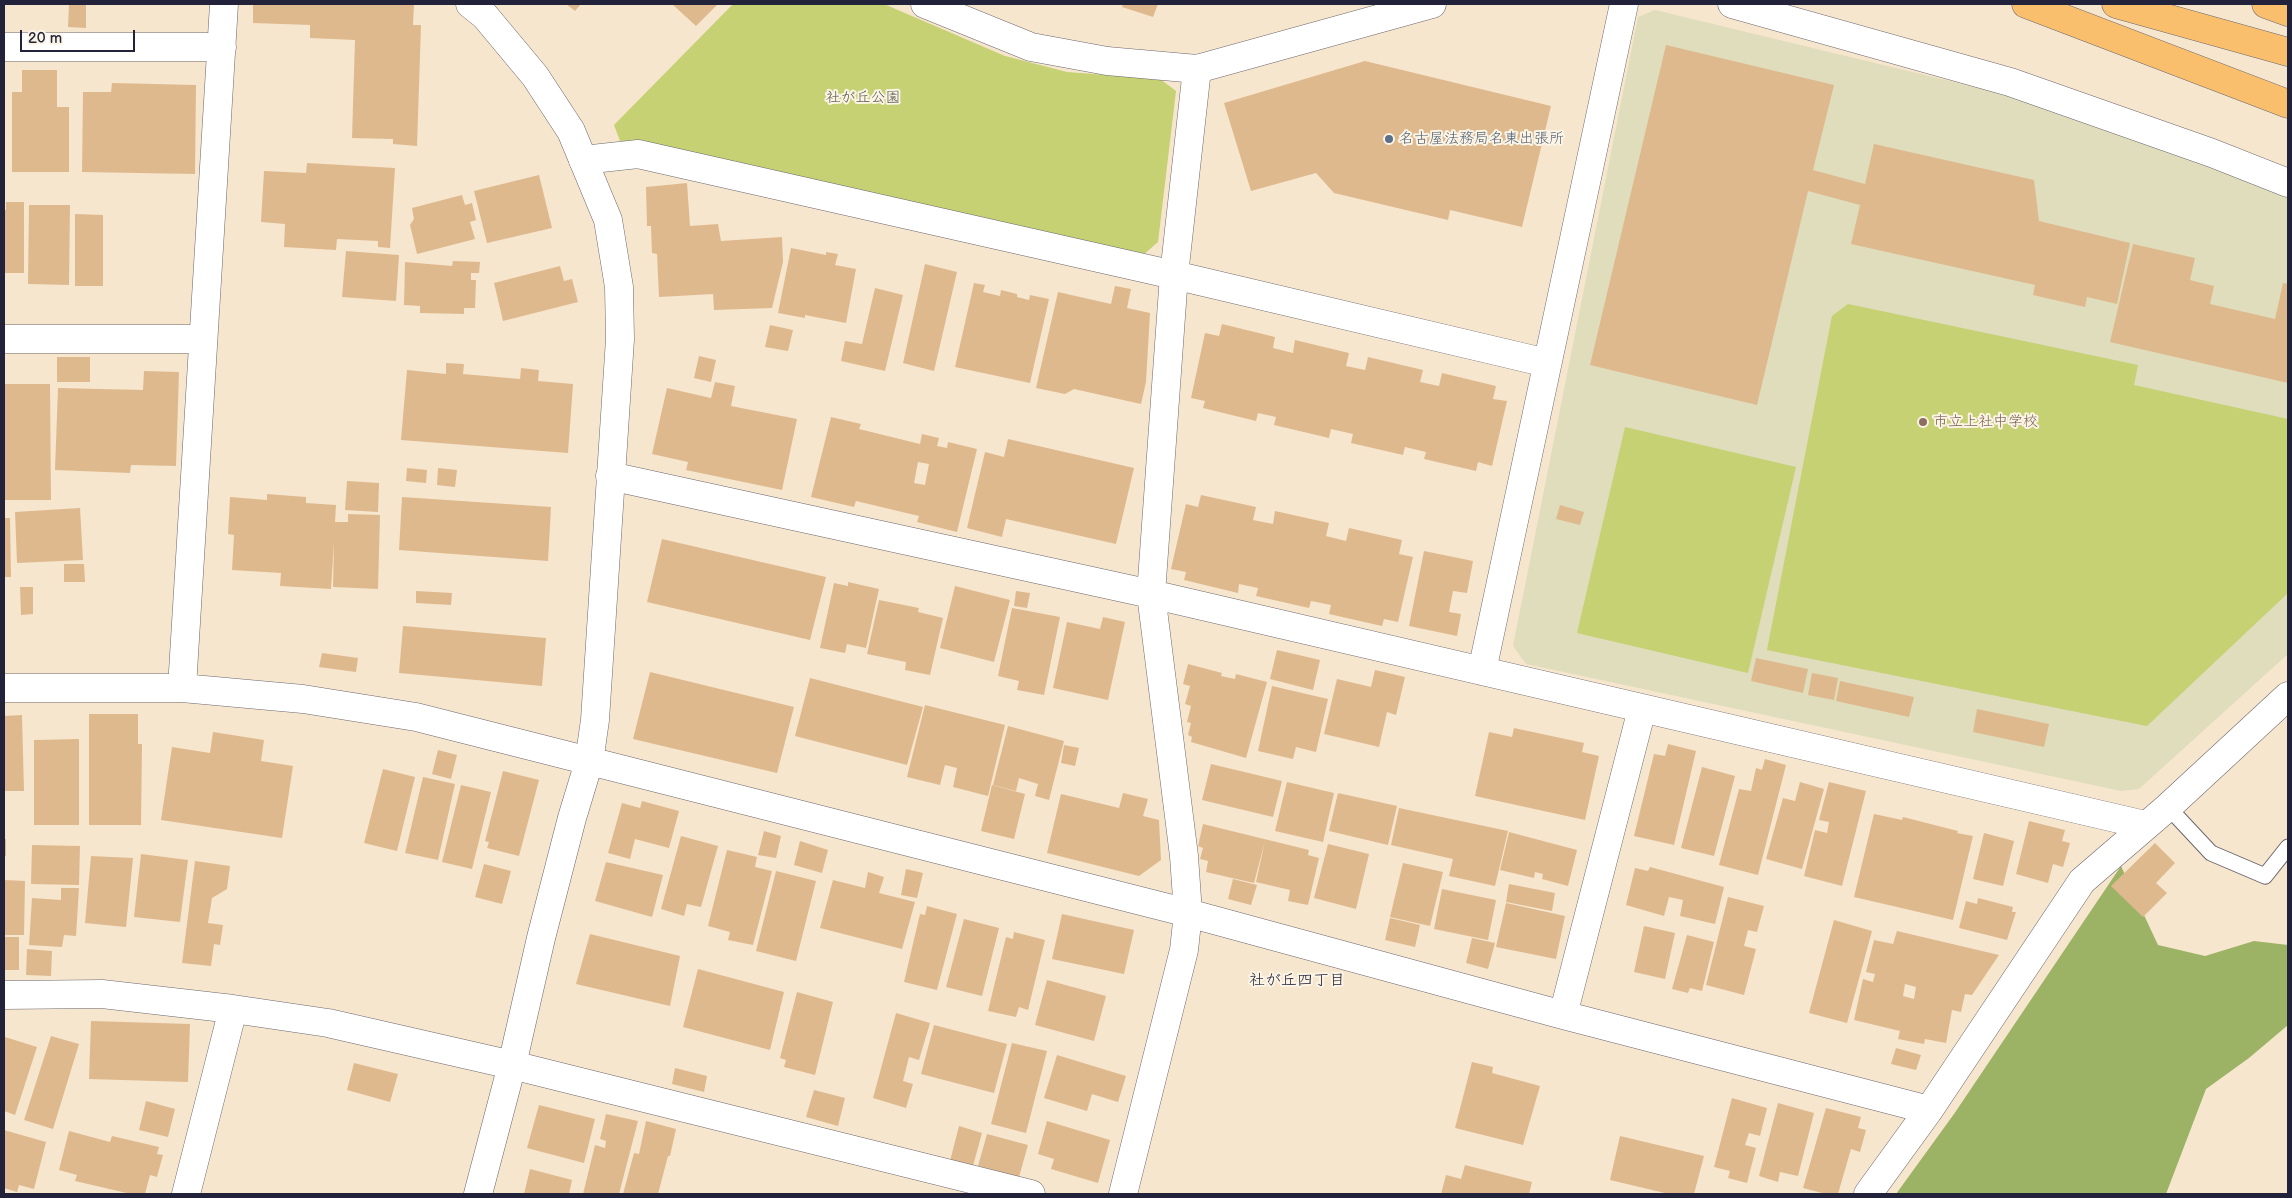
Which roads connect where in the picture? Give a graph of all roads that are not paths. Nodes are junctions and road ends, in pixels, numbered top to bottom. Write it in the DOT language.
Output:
graph roads {
  1 [pos="224,4"];
  2 [pos="470,4"];
  3 [pos="925,4"];
  4 [pos="1432,4"];
  5 [pos="1624,4"];
  6 [pos="1732,4"];
  7 [pos="2026,4"];
  8 [pos="2116,4"];
  9 [pos="2266,4"];
  10 [pos="2288,12"];
  11 [pos="4,47"];
  12 [pos="222,47"];
  13 [pos="2288,52"];
  14 [pos="1197,69"];
  15 [pos="2288,104"];
  16 [pos="583,160"];
  17 [pos="2288,183"];
  18 [pos="1174,275"];
  19 [pos="203,339"];
  20 [pos="4,340"];
  21 [pos="1547,363"];
  22 [pos="610,476"];
  23 [pos="1151,594"];
  24 [pos="1482,671"];
  25 [pos="4,688"];
  26 [pos="182,688"];
  27 [pos="2288,696"];
  28 [pos="1642,709"];
  29 [pos="590,762"];
  30 [pos="2168,807"];
  31 [pos="2145,826"];
  32 [pos="2288,847"];
  33 [pos="1188,913"];
  34 [pos="4,995"];
  35 [pos="234,1009"];
  36 [pos="1563,1015"];
  37 [pos="512,1065"];
  38 [pos="1929,1110"];
  39 [pos="186,1194"];
  40 [pos="478,1194"];
  41 [pos="1031,1194"];
  42 [pos="1123,1194"];
  43 [pos="1868,1194"];
  1 -- 12 [label="street"];
  2 -- 16 [label="street"];
  3 -- 14 [label="street"];
  4 -- 14 [label="street"];
  5 -- 21 [label="street"];
  6 -- 17 [label="street"];
  7 -- 15 [label="highway"];
  8 -- 13 [label="highway"];
  9 -- 10 [label="highway"];
  11 -- 12 [label="street"];
  12 -- 19 [label="street"];
  14 -- 18 [label="street"];
  16 -- 18 [label="street"];
  16 -- 22 [label="street"];
  18 -- 21 [label="street"];
  18 -- 23 [label="street"];
  19 -- 20 [label="street"];
  19 -- 26 [label="street"];
  21 -- 24 [label="street"];
  22 -- 23 [label="street"];
  22 -- 29 [label="street"];
  23 -- 24 [label="street"];
  23 -- 33 [label="street"];
  24 -- 28 [label="street"];
  25 -- 26 [label="street"];
  26 -- 29 [label="street"];
  27 -- 30 [label="street"];
  28 -- 31 [label="street"];
  28 -- 36 [label="street"];
  29 -- 33 [label="street"];
  29 -- 37 [label="street"];
  30 -- 31 [label="street"];
  30 -- 32 [label="lane"];
  31 -- 38 [label="street"];
  33 -- 36 [label="street"];
  33 -- 42 [label="street"];
  34 -- 35 [label="street"];
  35 -- 37 [label="street"];
  35 -- 39 [label="street"];
  36 -- 38 [label="street"];
  37 -- 40 [label="street"];
  37 -- 41 [label="street"];
  38 -- 43 [label="street"];
}
